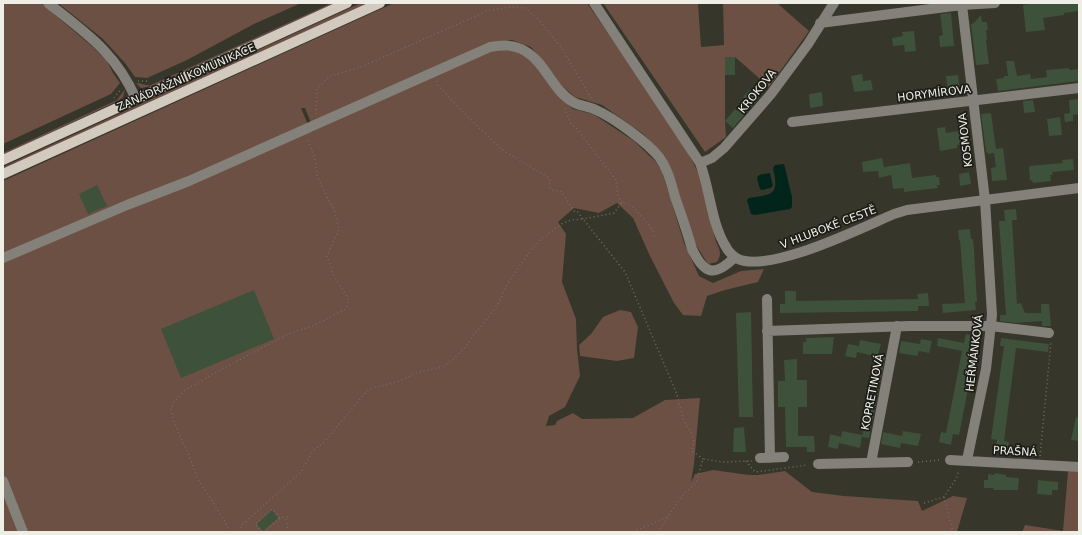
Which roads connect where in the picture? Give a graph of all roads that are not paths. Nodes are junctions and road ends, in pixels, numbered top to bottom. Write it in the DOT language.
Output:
graph roads {
  1 [pos="48,3"];
  2 [pos="347,3"];
  3 [pos="380,3"];
  4 [pos="594,3"];
  5 [pos="834,3"];
  6 [pos="990,3"];
  7 [pos="962,5"];
  8 [pos="820,23"];
  9 [pos="1079,88"];
  10 [pos="136,99"];
  11 [pos="973,100"];
  12 [pos="792,122"];
  13 [pos="3,160"];
  14 [pos="700,163"];
  15 [pos="3,174"];
  16 [pos="1079,188"];
  17 [pos="985,200"];
  18 [pos="3,258"];
  19 [pos="735,258"];
  20 [pos="767,299"];
  21 [pos="897,326"];
  22 [pos="990,326"];
  23 [pos="767,331"];
  24 [pos="1049,333"];
  25 [pos="760,458"];
  26 [pos="770,458"];
  27 [pos="784,458"];
  28 [pos="950,460"];
  29 [pos="964,460"];
  30 [pos="908,462"];
  31 [pos="871,463"];
  32 [pos="818,464"];
  33 [pos="1079,467"];
  34 [pos="3,481"];
  35 [pos="23,532"];
  1 -- 10 [label="street"];
  2 -- 10 [label="main road, ZANÁDRAŽNÍ KOMUNIKACE"];
  3 -- 15 [label="main road, ZANÁDRAŽNÍ KOMUNIKACE"];
  4 -- 14 [label="street"];
  5 -- 8 [label="street, KROKOVA"];
  6 -- 7 [label="street"];
  7 -- 8 [label="street"];
  7 -- 11 [label="street, KOSMOVA"];
  8 -- 14 [label="street, KROKOVA"];
  9 -- 11 [label="street, HORYMÍROVA"];
  10 -- 13 [label="main road, ZANÁDRAŽNÍ KOMUNIKACE"];
  11 -- 12 [label="street, HORYMÍROVA"];
  11 -- 17 [label="street, KOSMOVA"];
  14 -- 19 [label="street"];
  16 -- 17 [label="street, V HLUBOKÉ CESTĚ"];
  17 -- 19 [label="street, V HLUBOKÉ CESTĚ"];
  17 -- 22 [label="street, HEŘMÁNKOVÁ"];
  18 -- 19 [label="street"];
  20 -- 23 [label="street"];
  21 -- 22 [label="street"];
  21 -- 23 [label="street"];
  21 -- 31 [label="street, KOPRETINOVÁ"];
  22 -- 24 [label="street"];
  22 -- 29 [label="street, HEŘMÁNKOVÁ"];
  23 -- 26 [label="street"];
  25 -- 26 [label="street"];
  26 -- 27 [label="street"];
  28 -- 29 [label="street, PRAŠNÁ"];
  29 -- 33 [label="street, PRAŠNÁ"];
  30 -- 31 [label="street"];
  31 -- 32 [label="street"];
  34 -- 35 [label="street"];
}
